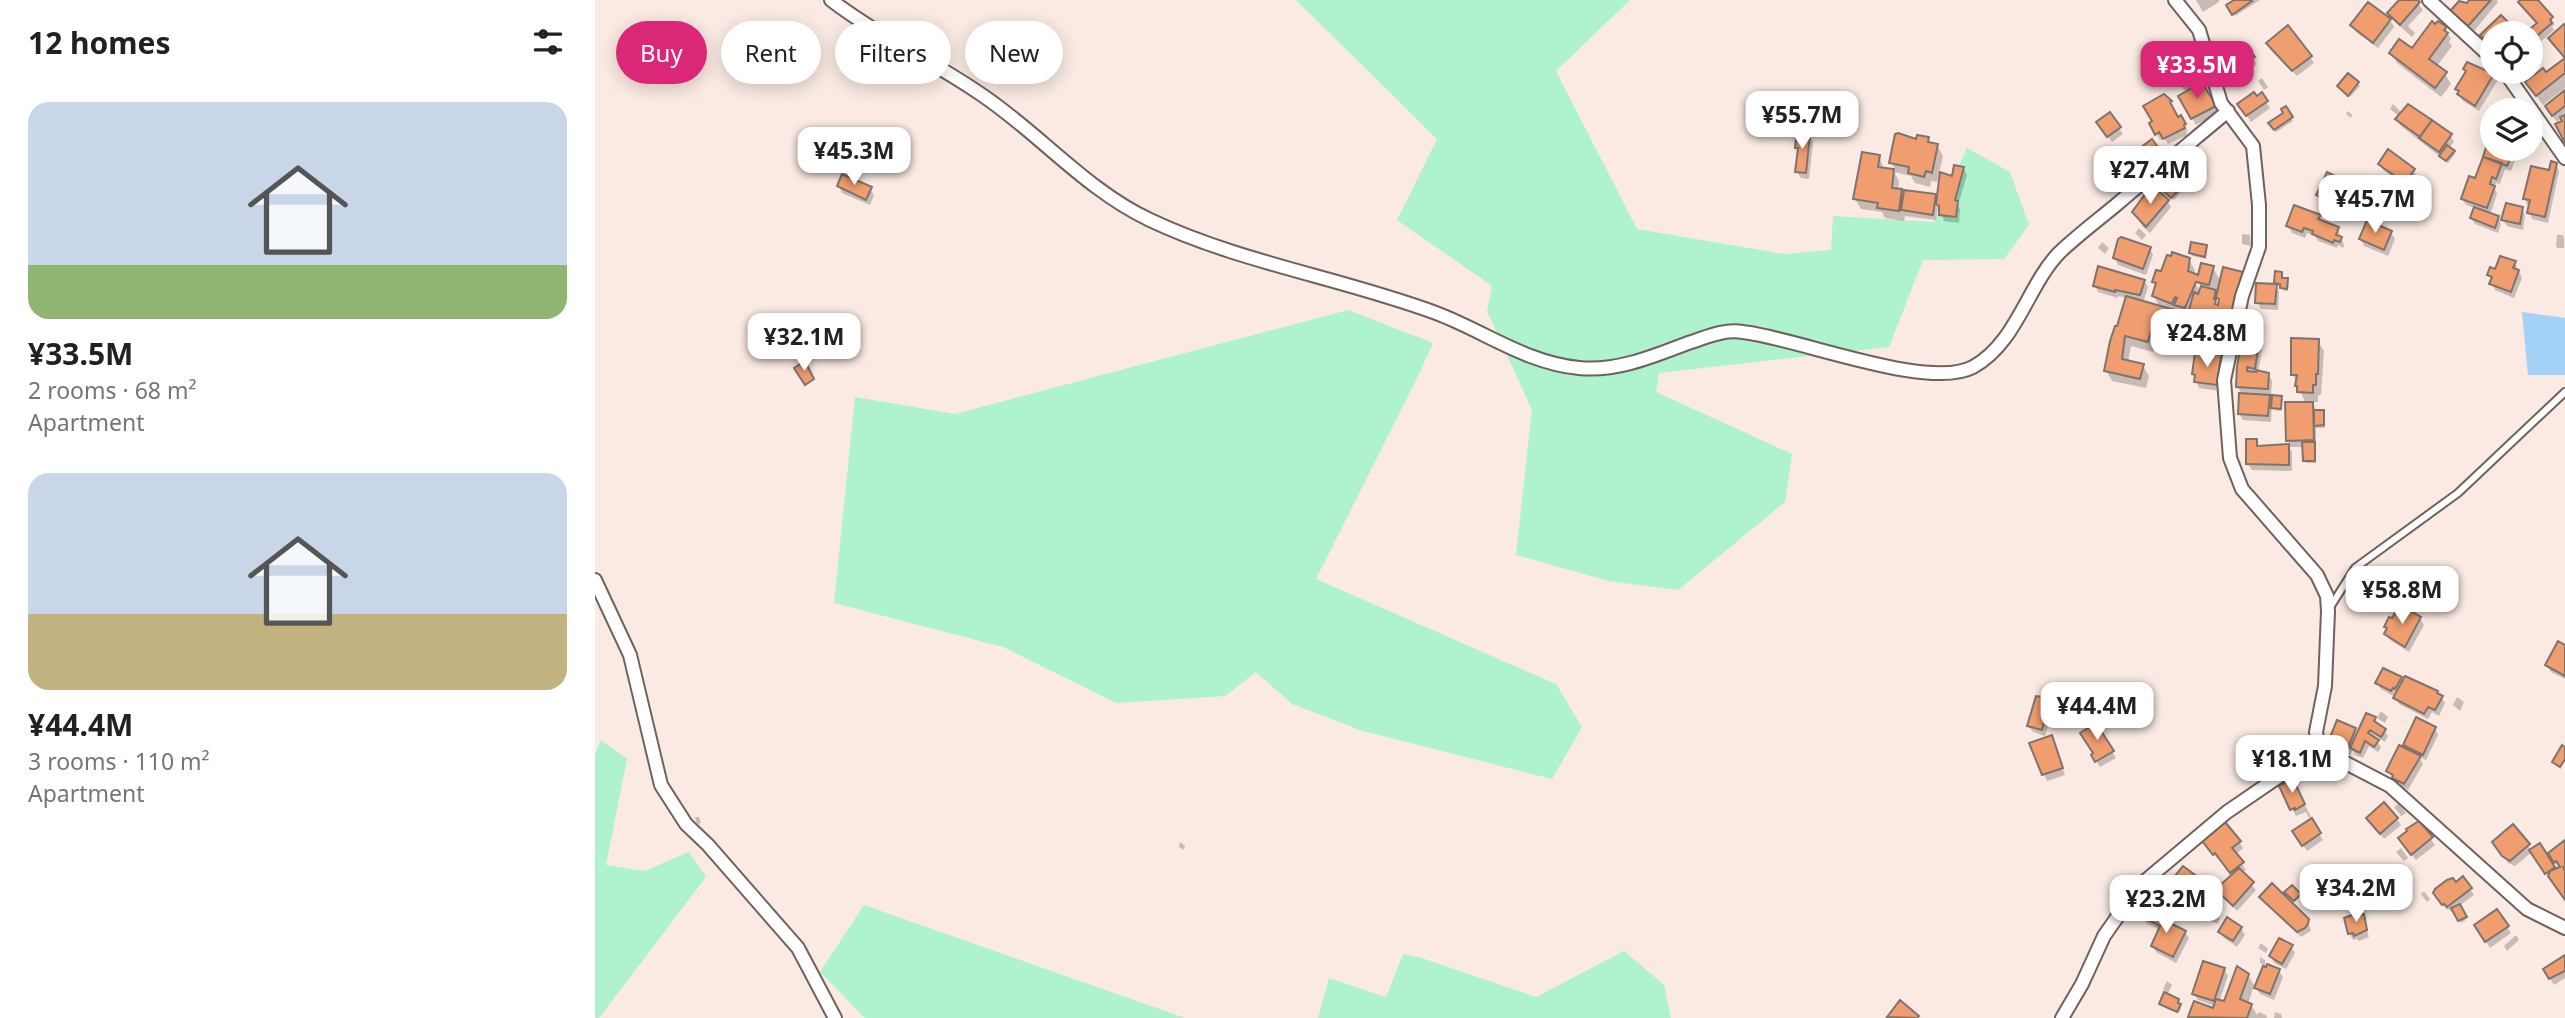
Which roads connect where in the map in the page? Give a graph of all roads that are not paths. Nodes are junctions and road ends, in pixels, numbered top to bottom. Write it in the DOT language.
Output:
graph roads {
  1 [pos="831,0"];
  2 [pos="2175,0"];
  3 [pos="2428,0"];
  4 [pos="2480,47"];
  5 [pos="2513,84"];
  6 [pos="2228,111"];
  7 [pos="2565,158"];
  8 [pos="2565,392"];
  9 [pos="595,580"];
  10 [pos="2328,611"];
  11 [pos="2319,749"];
  12 [pos="2565,928"];
  13 [pos="835,1018"];
  14 [pos="2062,1018"];
  1 -- 6 [label="street"];
  2 -- 6 [label="street"];
  3 -- 4 [label="street"];
  5 -- 7 [label="street"];
  6 -- 10 [label="street"];
  8 -- 10 [label="lane"];
  9 -- 13 [label="street"];
  10 -- 11 [label="street"];
  11 -- 12 [label="street"];
  11 -- 14 [label="street"];
}
